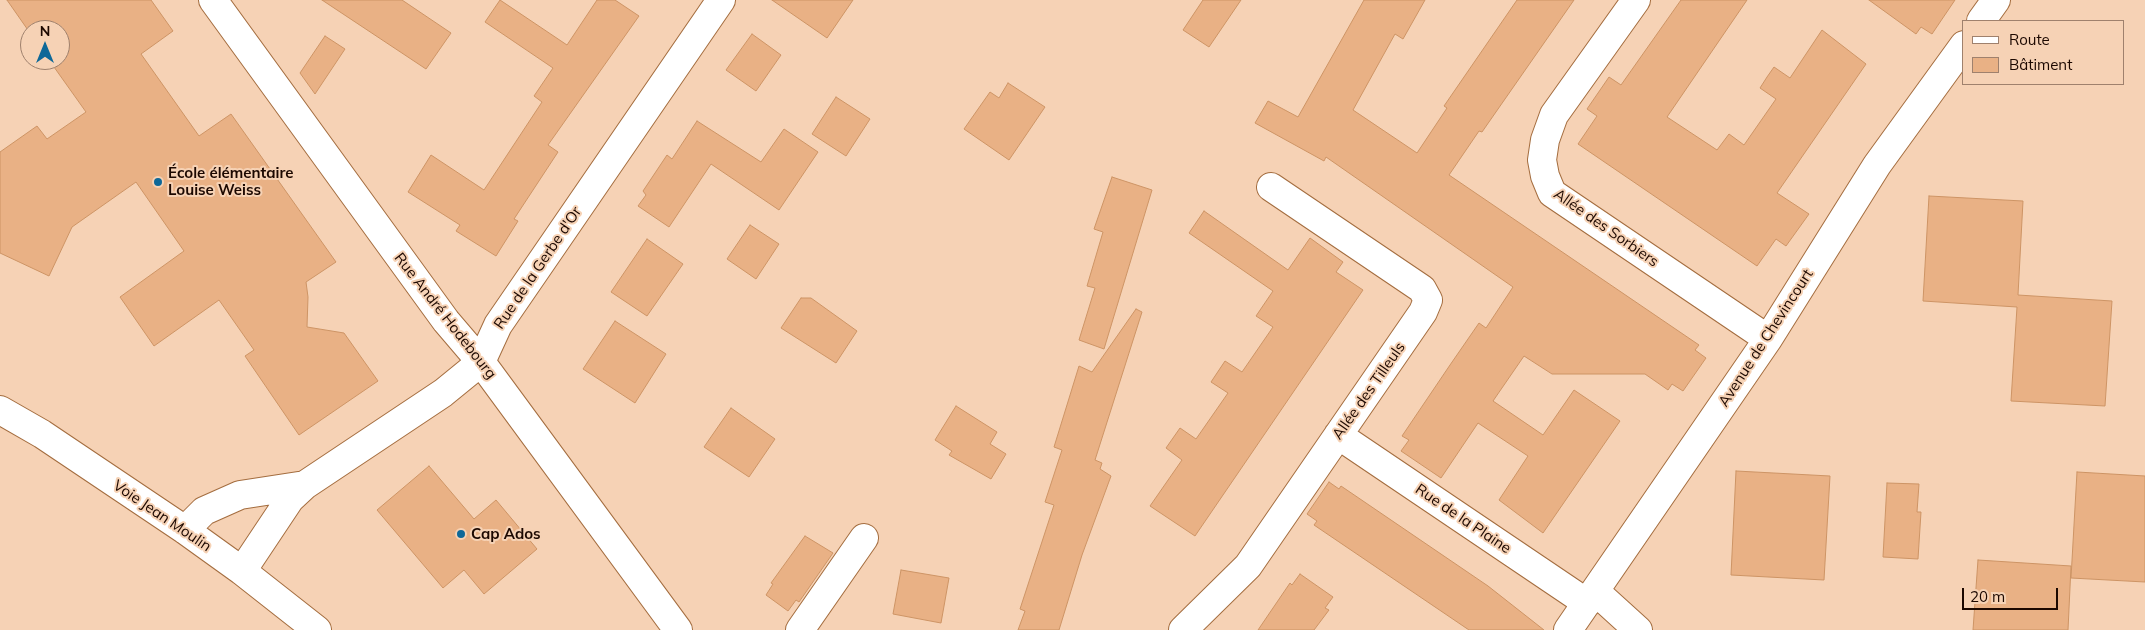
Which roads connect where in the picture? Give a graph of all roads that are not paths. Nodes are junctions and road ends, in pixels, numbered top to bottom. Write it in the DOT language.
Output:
graph roads {
  1 [pos="213,0"];
  2 [pos="721,0"];
  3 [pos="1636,0"];
  4 [pos="1996,0"];
  5 [pos="1982,20"];
  6 [pos="1962,48"];
  7 [pos="1271,186"];
  8 [pos="1768,339"];
  9 [pos="481,362"];
  10 [pos="0,410"];
  11 [pos="1338,434"];
  12 [pos="305,485"];
  13 [pos="185,530"];
  14 [pos="864,538"];
  15 [pos="242,571"];
  16 [pos="1591,597"];
  17 [pos="318,630"];
  18 [pos="678,630"];
  19 [pos="800,630"];
  20 [pos="1184,630"];
  21 [pos="1568,630"];
  22 [pos="1638,630"];
  1 -- 9 [label="street, Rue André Hodebourg"];
  2 -- 9 [label="street, Rue de la Gerbe d'Or"];
  3 -- 8 [label="street, Allée des Sorbiers"];
  4 -- 5 [label="street"];
  6 -- 8 [label="street, Avenue de Chevincourt"];
  7 -- 11 [label="street, Allée des Tilleuls"];
  8 -- 16 [label="street, Avenue de Chevincourt"];
  9 -- 12 [label="street, Rue de la Gerbe d'Or"];
  9 -- 18 [label="street, Rue André Hodebourg"];
  10 -- 13 [label="street, Voie Jean Moulin"];
  11 -- 16 [label="street, Rue de la Plaine"];
  11 -- 20 [label="street, Allée des Tilleuls"];
  12 -- 13 [label="street, Rue de la Gerbe d'Or"];
  12 -- 15 [label="street, Rue de la Gerbe d'Or"];
  13 -- 15 [label="street, Voie Jean Moulin"];
  14 -- 19 [label="street"];
  15 -- 17 [label="street, Voie Jean Moulin"];
  16 -- 21 [label="street, Avenue de Chevincourt"];
  16 -- 22 [label="street, Rue de la Plaine"];
}
